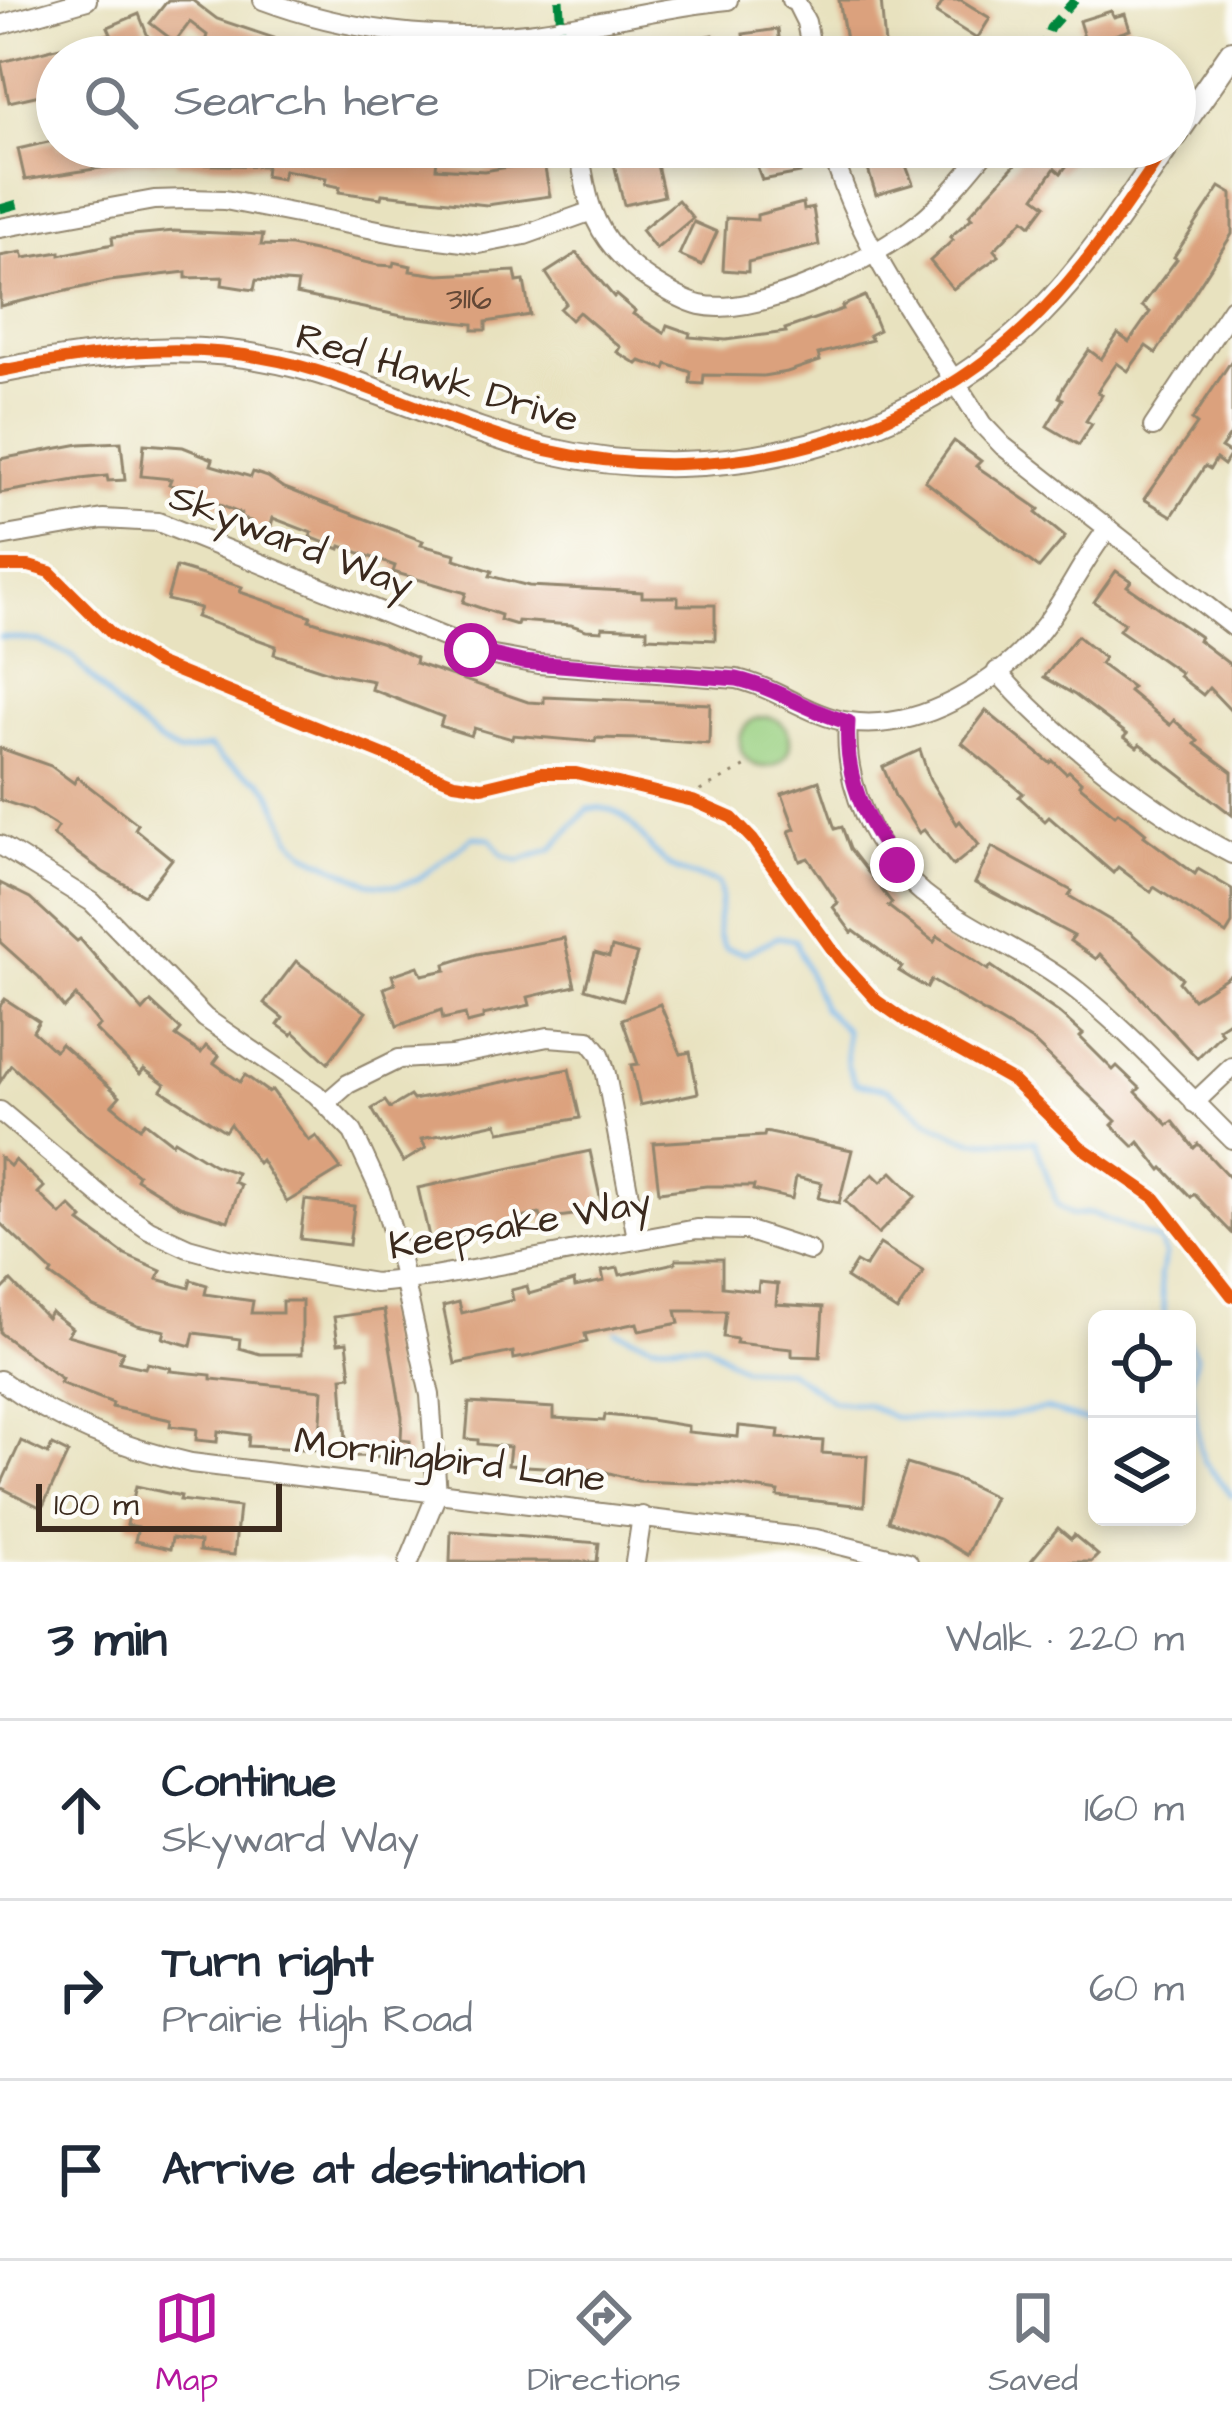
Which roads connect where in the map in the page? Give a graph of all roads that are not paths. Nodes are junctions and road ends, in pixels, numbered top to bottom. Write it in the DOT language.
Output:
graph roads {
  1 [pos="87,0"];
  2 [pos="263,0"];
  3 [pos="728,0"];
  4 [pos="791,0"];
  5 [pos="0,25"];
  6 [pos="561,27"];
  7 [pos="456,36"];
  8 [pos="477,36"];
  9 [pos="562,36"];
  10 [pos="809,36"];
  11 [pos="1232,53"];
  12 [pos="1196,105"];
  13 [pos="583,168"];
  14 [pos="838,168"];
  15 [pos="969,168"];
  16 [pos="1152,168"];
  17 [pos="592,211"];
  18 [pos="1,222"];
  19 [pos="875,252"];
  20 [pos="1232,308"];
  21 [pos="0,371"];
  22 [pos="956,382"];
  23 [pos="1153,427"];
  24 [pos="1107,530"];
  25 [pos="0,537"];
  26 [pos="1232,626"];
  27 [pos="997,670"];
  28 [pos="848,722"];
  29 [pos="0,844"];
  30 [pos="1232,854"];
  31 [pos="1232,1067"];
  32 [pos="1194,1102"];
  33 [pos="326,1103"];
  34 [pos="0,1111"];
  35 [pos="1232,1139"];
  36 [pos="637,1238"];
  37 [pos="810,1251"];
  38 [pos="405,1281"];
  39 [pos="0,1380"];
  40 [pos="437,1494"];
  41 [pos="642,1516"];
  42 [pos="409,1562"];
  43 [pos="634,1562"];
  44 [pos="908,1562"];
  1 -- 5 [label="street"];
  2 -- 7 [label="street"];
  3 -- 6 [label="street"];
  4 -- 10 [label="street"];
  6 -- 8 [label="street"];
  6 -- 9 [label="street"];
  11 -- 12 [label="street"];
  13 -- 17 [label="street"];
  14 -- 19 [label="street"];
  15 -- 19 [label="street"];
  16 -- 22 [label="street, Red Hawk Drive"];
  17 -- 18 [label="street"];
  17 -- 19 [label="street"];
  19 -- 22 [label="street"];
  20 -- 23 [label="street"];
  21 -- 22 [label="street, Red Hawk Drive"];
  22 -- 24 [label="street"];
  24 -- 26 [label="street"];
  24 -- 27 [label="street, Skyward Way"];
  25 -- 28 [label="street, Skyward Way"];
  27 -- 28 [label="street, Skyward Way"];
  27 -- 30 [label="street"];
  28 -- 32 [label="street"];
  29 -- 33 [label="street"];
  31 -- 32 [label="street"];
  32 -- 35 [label="street"];
  33 -- 36 [label="street"];
  33 -- 38 [label="street"];
  34 -- 38 [label="street, Keepsake Way"];
  36 -- 37 [label="street, Keepsake Way"];
  36 -- 38 [label="street, Keepsake Way"];
  38 -- 40 [label="street"];
  39 -- 40 [label="street, Morningbird Lane"];
  40 -- 41 [label="street, Morningbird Lane"];
  40 -- 42 [label="street"];
  41 -- 43 [label="street"];
  41 -- 44 [label="street, Morningbird Lane"];
}
